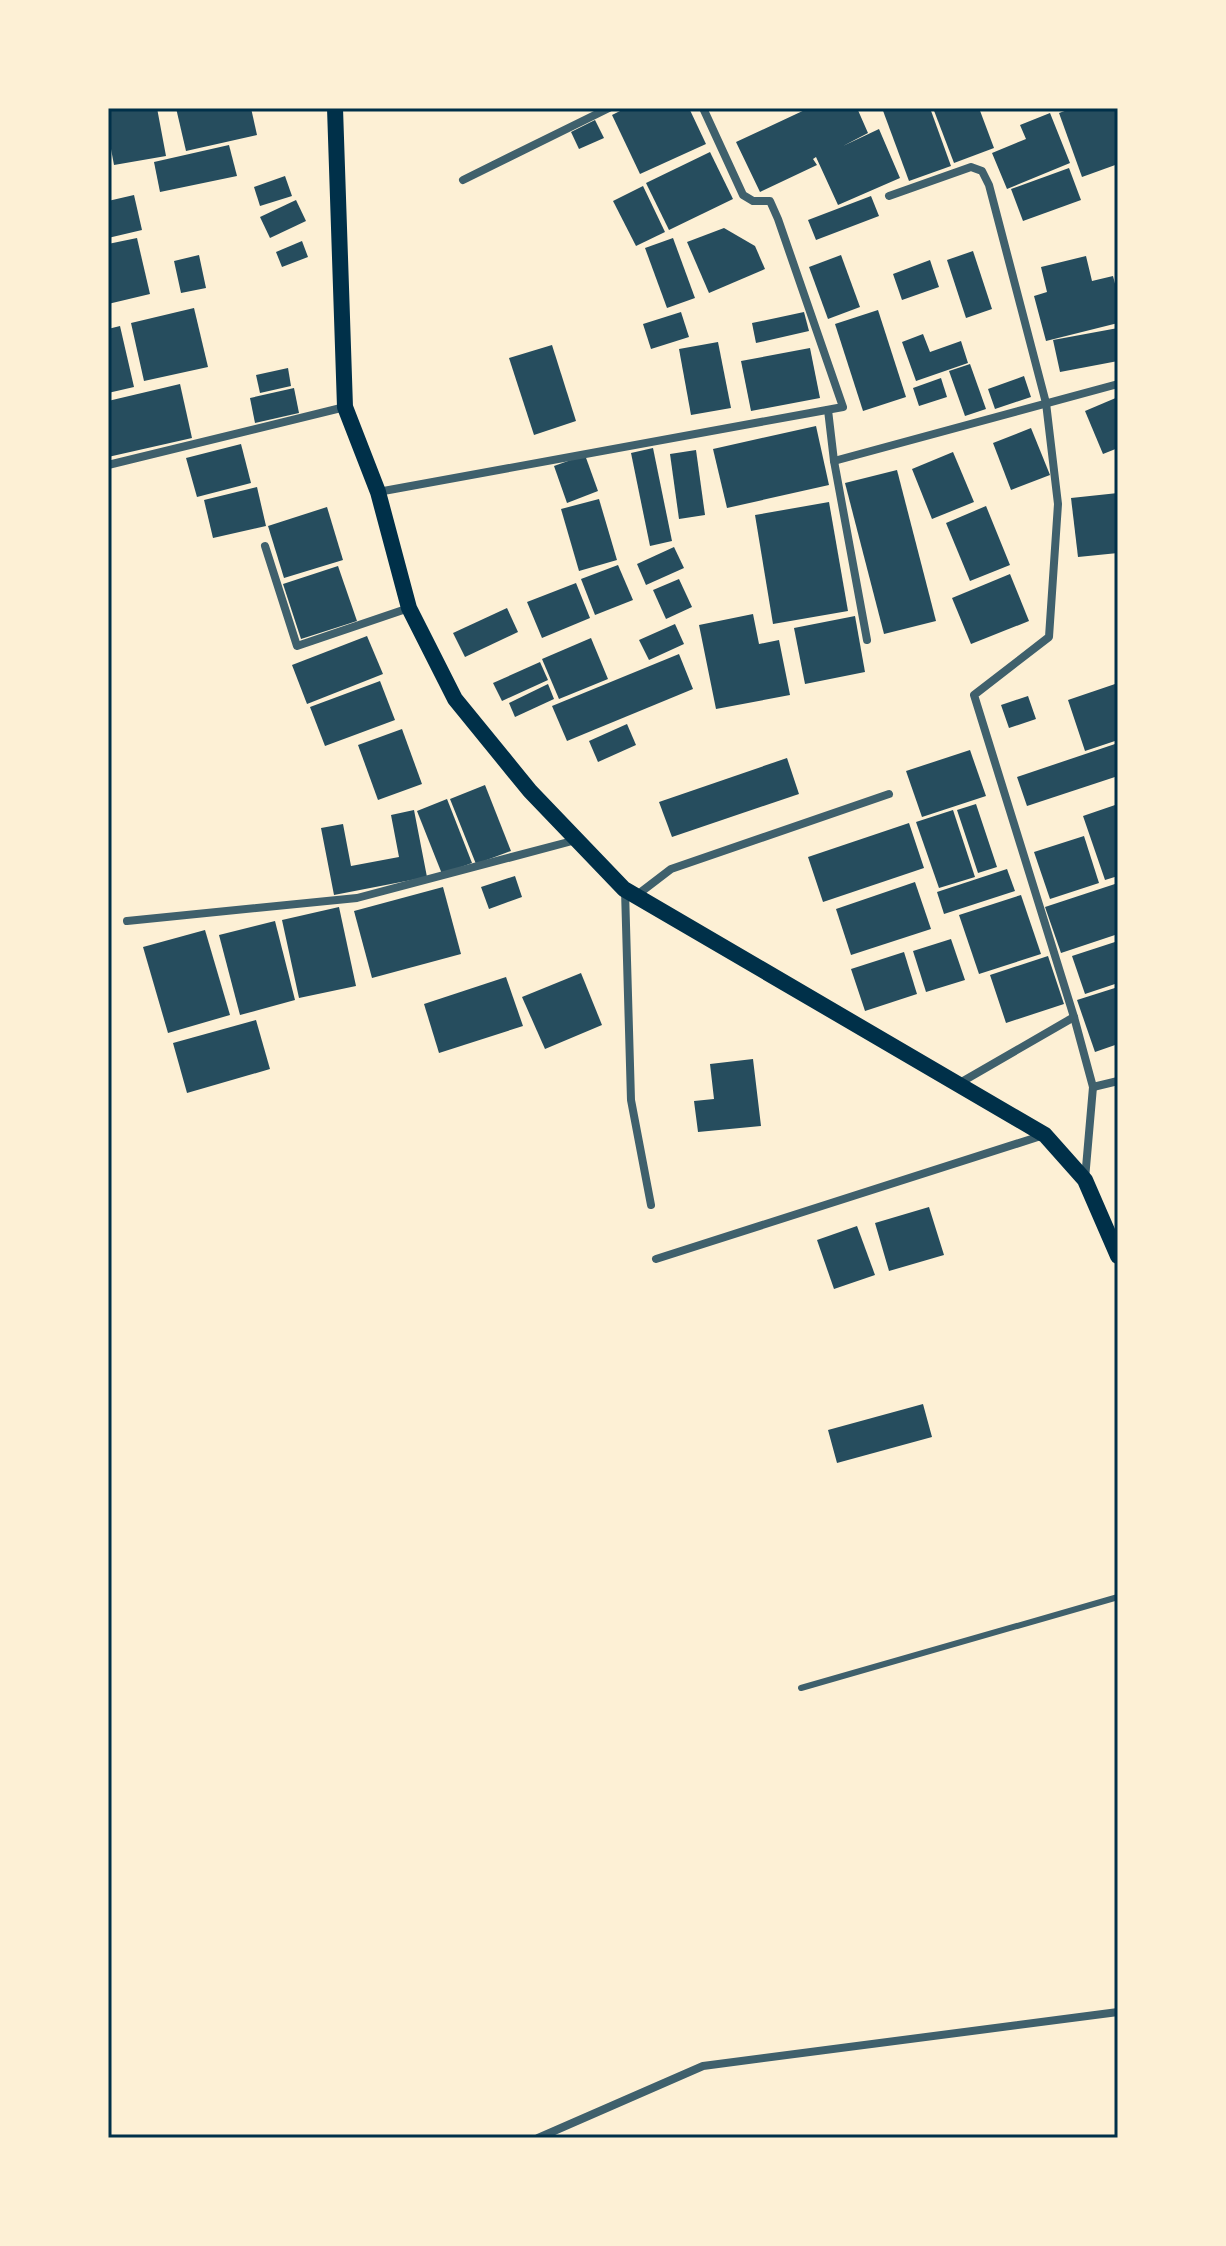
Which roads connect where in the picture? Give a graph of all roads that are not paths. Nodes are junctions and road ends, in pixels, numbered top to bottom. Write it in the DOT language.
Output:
graph roads {
  1 [pos="335,108"];
  2 [pos="609,108"];
  3 [pos="703,108"];
  4 [pos="463,180"];
  5 [pos="889,196"];
  6 [pos="1118,384"];
  7 [pos="1046,403"];
  8 [pos="345,407"];
  9 [pos="828,410"];
  10 [pos="834,461"];
  11 [pos="108,465"];
  12 [pos="378,492"];
  13 [pos="265,546"];
  14 [pos="409,608"];
  15 [pos="867,640"];
  16 [pos="889,794"];
  17 [pos="577,839"];
  18 [pos="630,892"];
  19 [pos="127,921"];
  20 [pos="1074,1017"];
  21 [pos="1118,1081"];
  22 [pos="957,1084"];
  23 [pos="1093,1087"];
  24 [pos="1045,1135"];
  25 [pos="1085,1180"];
  26 [pos="651,1205"];
  27 [pos="1118,1256"];
  28 [pos="656,1259"];
  29 [pos="1118,1597"];
  30 [pos="801,1688"];
  31 [pos="1118,2012"];
  32 [pos="538,2138"];
  1 -- 8 [label="main road"];
  2 -- 4 [label="street"];
  3 -- 9 [label="street"];
  5 -- 7 [label="street"];
  6 -- 7 [label="street"];
  7 -- 10 [label="street"];
  7 -- 20 [label="street"];
  8 -- 11 [label="street"];
  8 -- 12 [label="main road"];
  9 -- 10 [label="street"];
  9 -- 12 [label="street"];
  10 -- 15 [label="street"];
  12 -- 14 [label="main road"];
  13 -- 14 [label="street"];
  14 -- 17 [label="main road"];
  16 -- 18 [label="street"];
  17 -- 18 [label="main road"];
  17 -- 19 [label="street"];
  18 -- 22 [label="main road"];
  18 -- 26 [label="street"];
  20 -- 22 [label="street"];
  20 -- 23 [label="street"];
  21 -- 23 [label="street"];
  22 -- 24 [label="main road"];
  23 -- 25 [label="street"];
  24 -- 25 [label="main road"];
  24 -- 28 [label="street"];
  25 -- 27 [label="main road"];
  29 -- 30 [label="lane"];
  31 -- 32 [label="street"];
}
